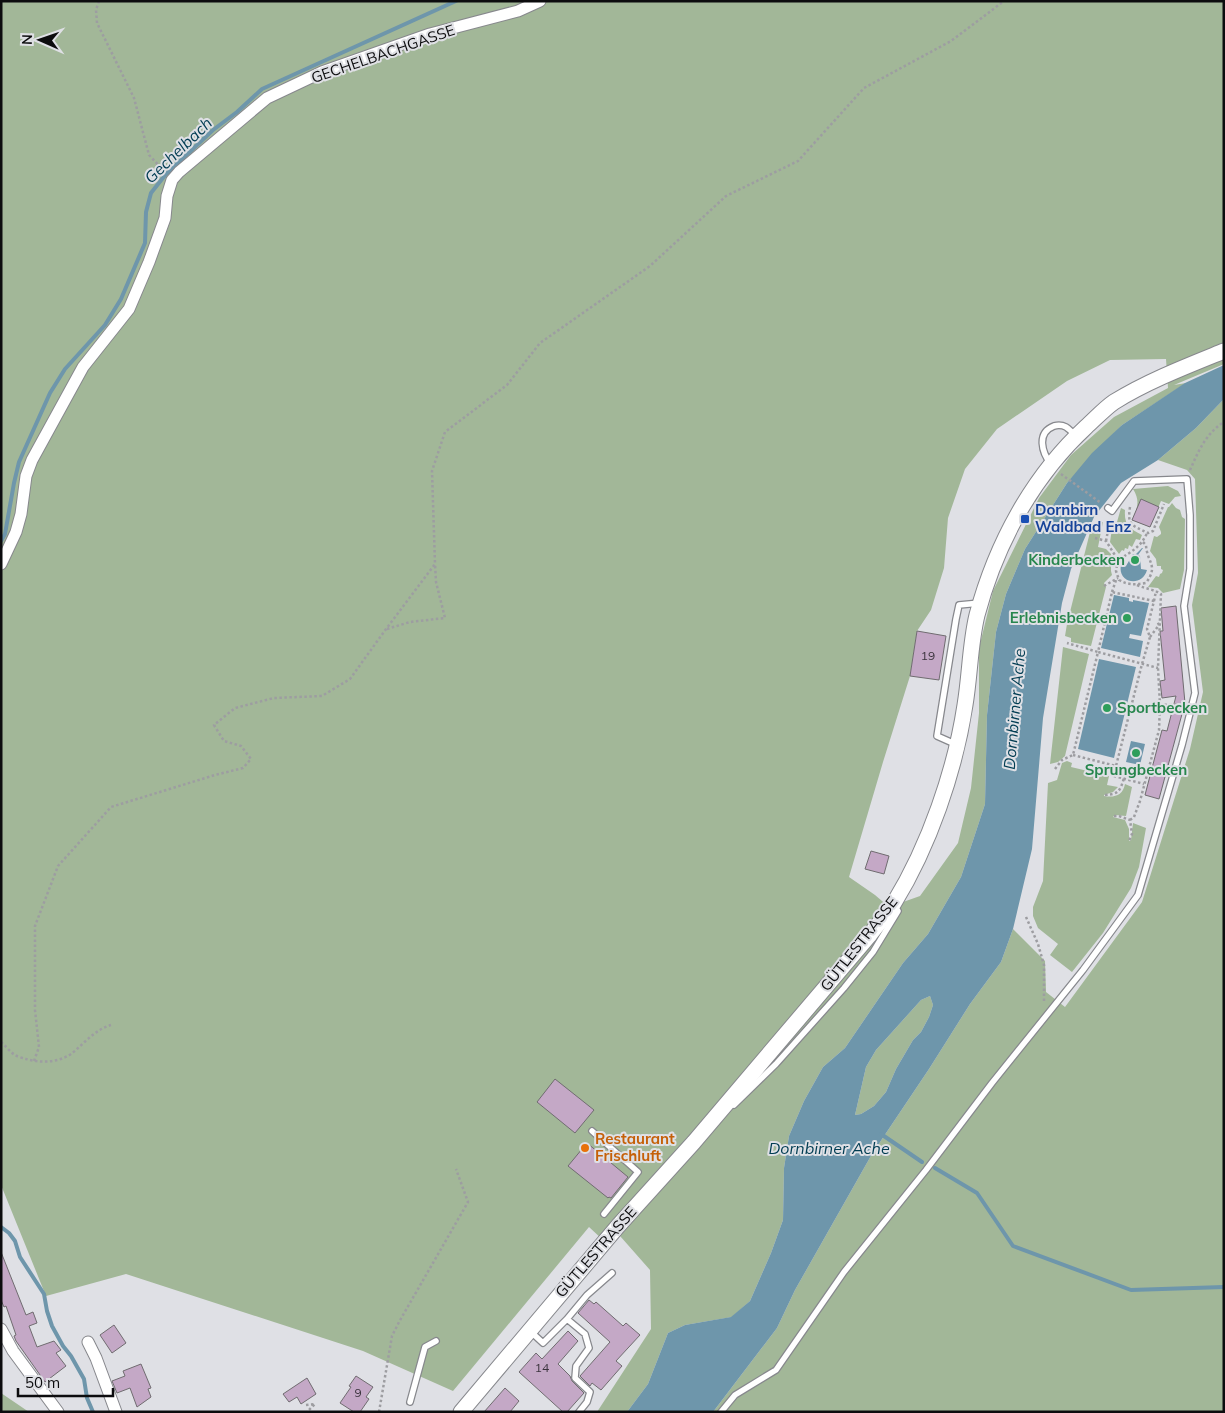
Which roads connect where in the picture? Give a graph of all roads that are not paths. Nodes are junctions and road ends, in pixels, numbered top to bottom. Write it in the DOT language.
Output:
graph roads {
  1 [pos="540,1"];
  2 [pos="1224,351"];
  3 [pos="1076,436"];
  4 [pos="1056,469"];
  5 [pos="1108,508"];
  6 [pos="1,564"];
  7 [pos="981,602"];
  8 [pos="957,745"];
  9 [pos="592,1132"];
  10 [pos="604,1214"];
  11 [pos="612,1272"];
  12 [pos="567,1319"];
  13 [pos="1,1328"];
  14 [pos="529,1330"];
  15 [pos="88,1342"];
  16 [pos="436,1342"];
  17 [pos="410,1402"];
  18 [pos="58,1412"];
  19 [pos="116,1412"];
  20 [pos="461,1412"];
  21 [pos="579,1412"];
  22 [pos="721,1412"];
  1 -- 6 [label="street, GECHELBACHGASSE"];
  2 -- 3 [label="street, GÜTLESTRASSE"];
  3 -- 4 [label="street, GÜTLESTRASSE"];
  3 -- 4 [label="lane"];
  4 -- 7 [label="street, GÜTLESTRASSE"];
  5 -- 22 [label="lane"];
  7 -- 8 [label="street, GÜTLESTRASSE"];
  7 -- 8 [label="lane"];
  8 -- 14 [label="street, GÜTLESTRASSE"];
  9 -- 10 [label="lane"];
  11 -- 12 [label="lane"];
  12 -- 14 [label="lane"];
  12 -- 21 [label="lane"];
  13 -- 18 [label="street"];
  14 -- 20 [label="street, GÜTLESTRASSE"];
  15 -- 19 [label="street"];
  16 -- 17 [label="lane"];
}
